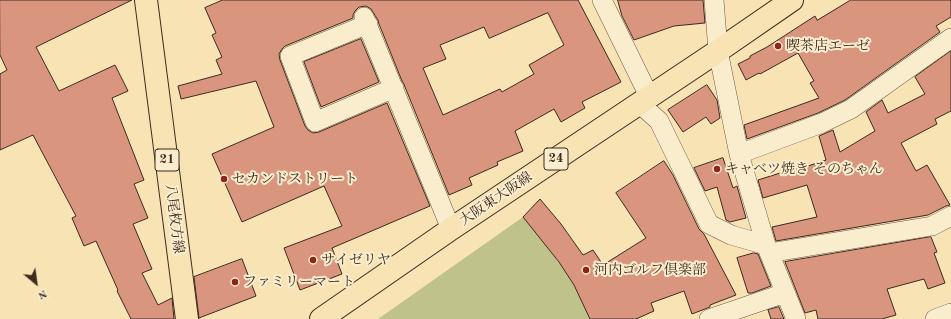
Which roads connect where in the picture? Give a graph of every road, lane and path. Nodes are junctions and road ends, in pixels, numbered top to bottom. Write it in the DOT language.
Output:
graph roads {
  1 [pos="146,0"];
  2 [pos="602,0"];
  3 [pos="714,0"];
  4 [pos="792,0"];
  5 [pos="951,38"];
  6 [pos="718,51"];
  7 [pos="394,88"];
  8 [pos="644,99"];
  9 [pos="738,154"];
  10 [pos="951,216"];
  11 [pos="451,229"];
  12 [pos="768,249"];
  13 [pos="786,293"];
  14 [pos="951,314"];
  15 [pos="187,319"];
  16 [pos="321,319"];
  17 [pos="709,319"];
  18 [pos="796,319"];
  19 [pos="935,319"];
  1 -- 15 [label="main road, 八尾枚方線 / 21"];
  2 -- 8 [label="street"];
  3 -- 6 [label="street"];
  4 -- 6 [label="main road, 大阪東大阪線 / 24"];
  5 -- 9 [label="street"];
  6 -- 8 [label="main road, 大阪東大阪線 / 24"];
  6 -- 9 [label="street"];
  7 -- 7 [label="street"];
  7 -- 11 [label="street"];
  8 -- 11 [label="main road, 大阪東大阪線 / 24"];
  8 -- 12 [label="street"];
  9 -- 12 [label="street"];
  10 -- 12 [label="street"];
  11 -- 16 [label="main road, 大阪東大阪線 / 24"];
  12 -- 13 [label="street"];
  13 -- 17 [label="street"];
  13 -- 18 [label="street"];
  14 -- 19 [label="street"];
}
